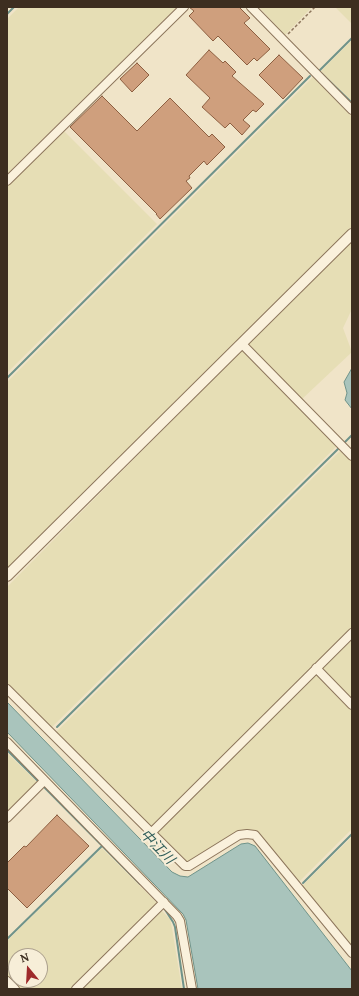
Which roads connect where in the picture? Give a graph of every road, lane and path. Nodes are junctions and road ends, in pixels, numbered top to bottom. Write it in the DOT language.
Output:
graph roads {
  1 [pos="184,7"];
  2 [pos="251,7"];
  3 [pos="315,7"];
  4 [pos="282,39"];
  5 [pos="352,110"];
  6 [pos="7,181"];
  7 [pos="352,234"];
  8 [pos="242,344"];
  9 [pos="352,456"];
  10 [pos="7,576"];
  11 [pos="352,633"];
  12 [pos="316,668"];
  13 [pos="7,689"];
  14 [pos="352,705"];
  15 [pos="7,742"];
  16 [pos="44,781"];
  17 [pos="7,818"];
  18 [pos="152,832"];
  19 [pos="164,902"];
  20 [pos="352,953"];
  21 [pos="7,981"];
  22 [pos="15,989"];
  23 [pos="76,989"];
  24 [pos="192,989"];
  1 -- 6 [label="street"];
  2 -- 4 [label="street"];
  3 -- 4 [label="path"];
  4 -- 5 [label="street"];
  7 -- 8 [label="street"];
  8 -- 9 [label="street"];
  8 -- 10 [label="street"];
  11 -- 12 [label="street"];
  12 -- 14 [label="street"];
  12 -- 18 [label="street"];
  13 -- 18 [label="street"];
  15 -- 16 [label="street"];
  16 -- 17 [label="street"];
  16 -- 19 [label="street"];
  18 -- 20 [label="street"];
  19 -- 23 [label="street"];
  19 -- 24 [label="street"];
  21 -- 22 [label="street"];
}
